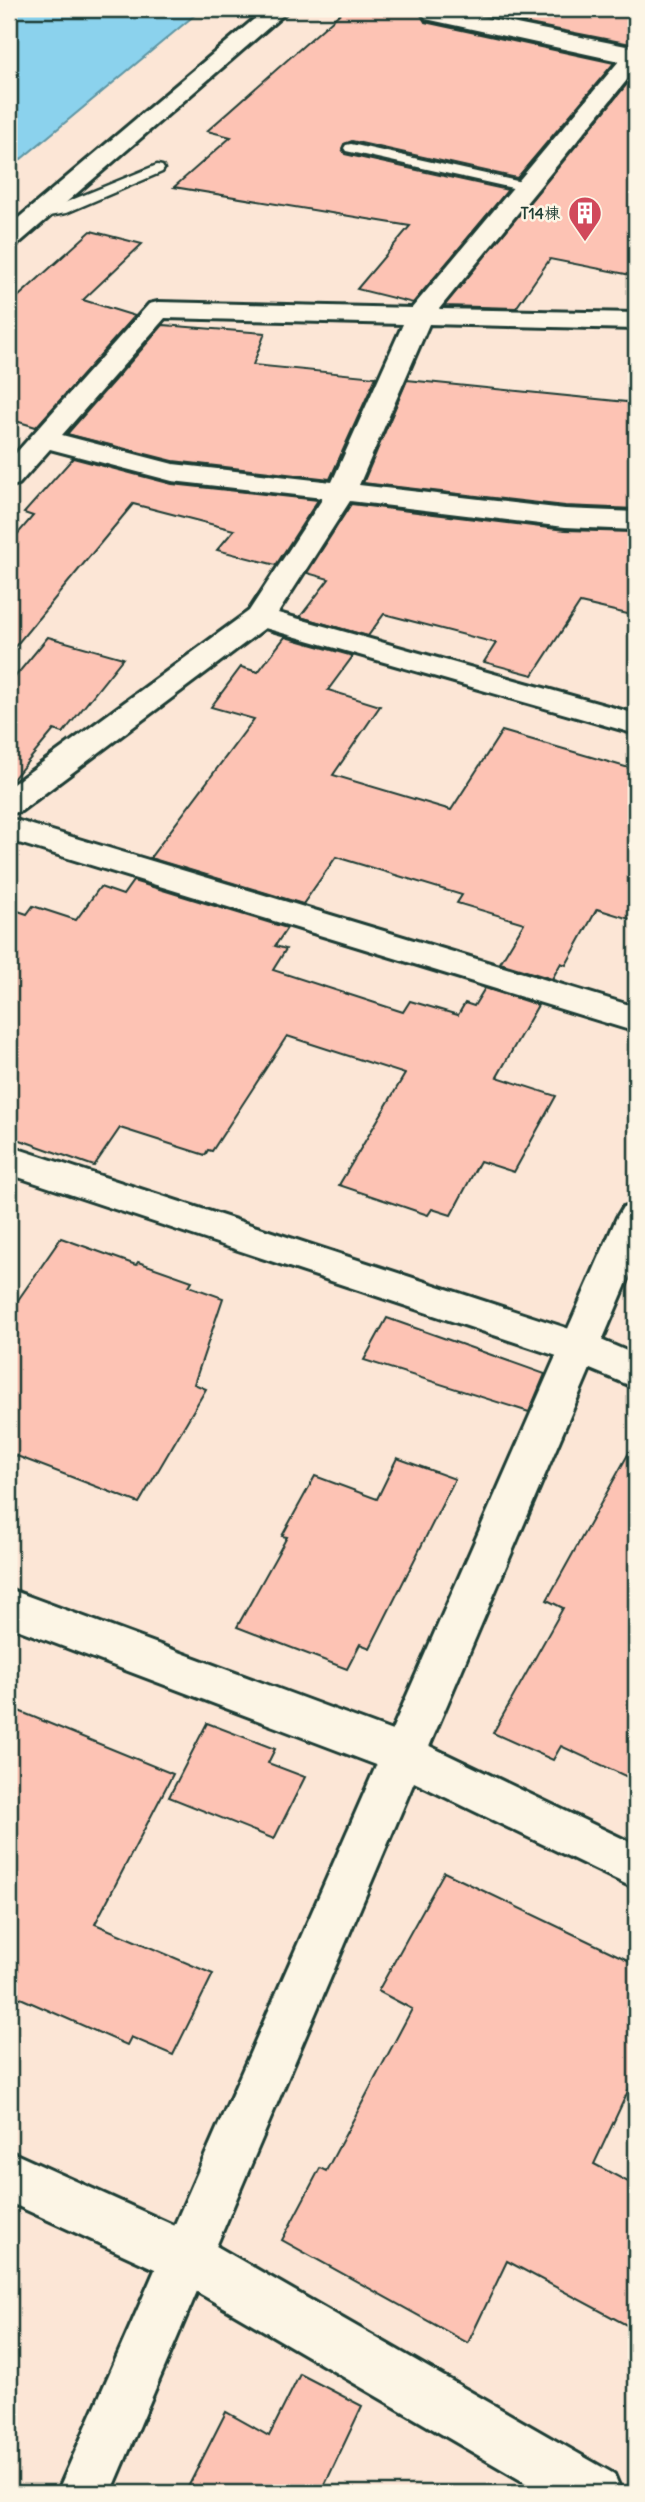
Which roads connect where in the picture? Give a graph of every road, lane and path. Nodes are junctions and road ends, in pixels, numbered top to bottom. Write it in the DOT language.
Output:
graph roads {
  1 [pos="279,9"];
  2 [pos="434,14"];
  3 [pos="636,56"];
  4 [pos="351,148"];
  5 [pos="157,169"];
  6 [pos="526,187"];
  7 [pos="37,214"];
  8 [pos="9,239"];
  9 [pos="420,315"];
  10 [pos="636,321"];
  11 [pos="44,439"];
  12 [pos="9,478"];
  13 [pos="342,492"];
  14 [pos="636,521"];
  15 [pos="260,617"];
  16 [pos="636,724"];
  17 [pos="9,803"];
  18 [pos="9,829"];
  19 [pos="636,1020"];
  20 [pos="9,1160"];
  21 [pos="636,1217"];
  22 [pos="580,1348"];
  23 [pos="636,1372"];
  24 [pos="9,1607"];
  25 [pos="403,1755"];
  26 [pos="636,1868"];
  27 [pos="9,2176"];
  28 [pos="186,2257"];
  29 [pos="84,2493"];
  30 [pos="595,2493"];
  1 -- 7 [label="street"];
  2 -- 3 [label="street"];
  3 -- 6 [label="street"];
  4 -- 6 [label="lane"];
  5 -- 7 [label="lane"];
  6 -- 9 [label="street"];
  7 -- 8 [label="street"];
  9 -- 10 [label="street"];
  9 -- 11 [label="street"];
  9 -- 13 [label="street"];
  11 -- 12 [label="street"];
  11 -- 13 [label="street"];
  13 -- 14 [label="street"];
  13 -- 15 [label="street"];
  15 -- 16 [label="street"];
  15 -- 17 [label="street"];
  18 -- 19 [label="street"];
  20 -- 22 [label="street"];
  21 -- 22 [label="street"];
  22 -- 23 [label="street"];
  22 -- 25 [label="street"];
  24 -- 25 [label="street"];
  25 -- 26 [label="street"];
  25 -- 28 [label="street"];
  27 -- 28 [label="street"];
  28 -- 29 [label="street"];
  28 -- 30 [label="street"];
}
